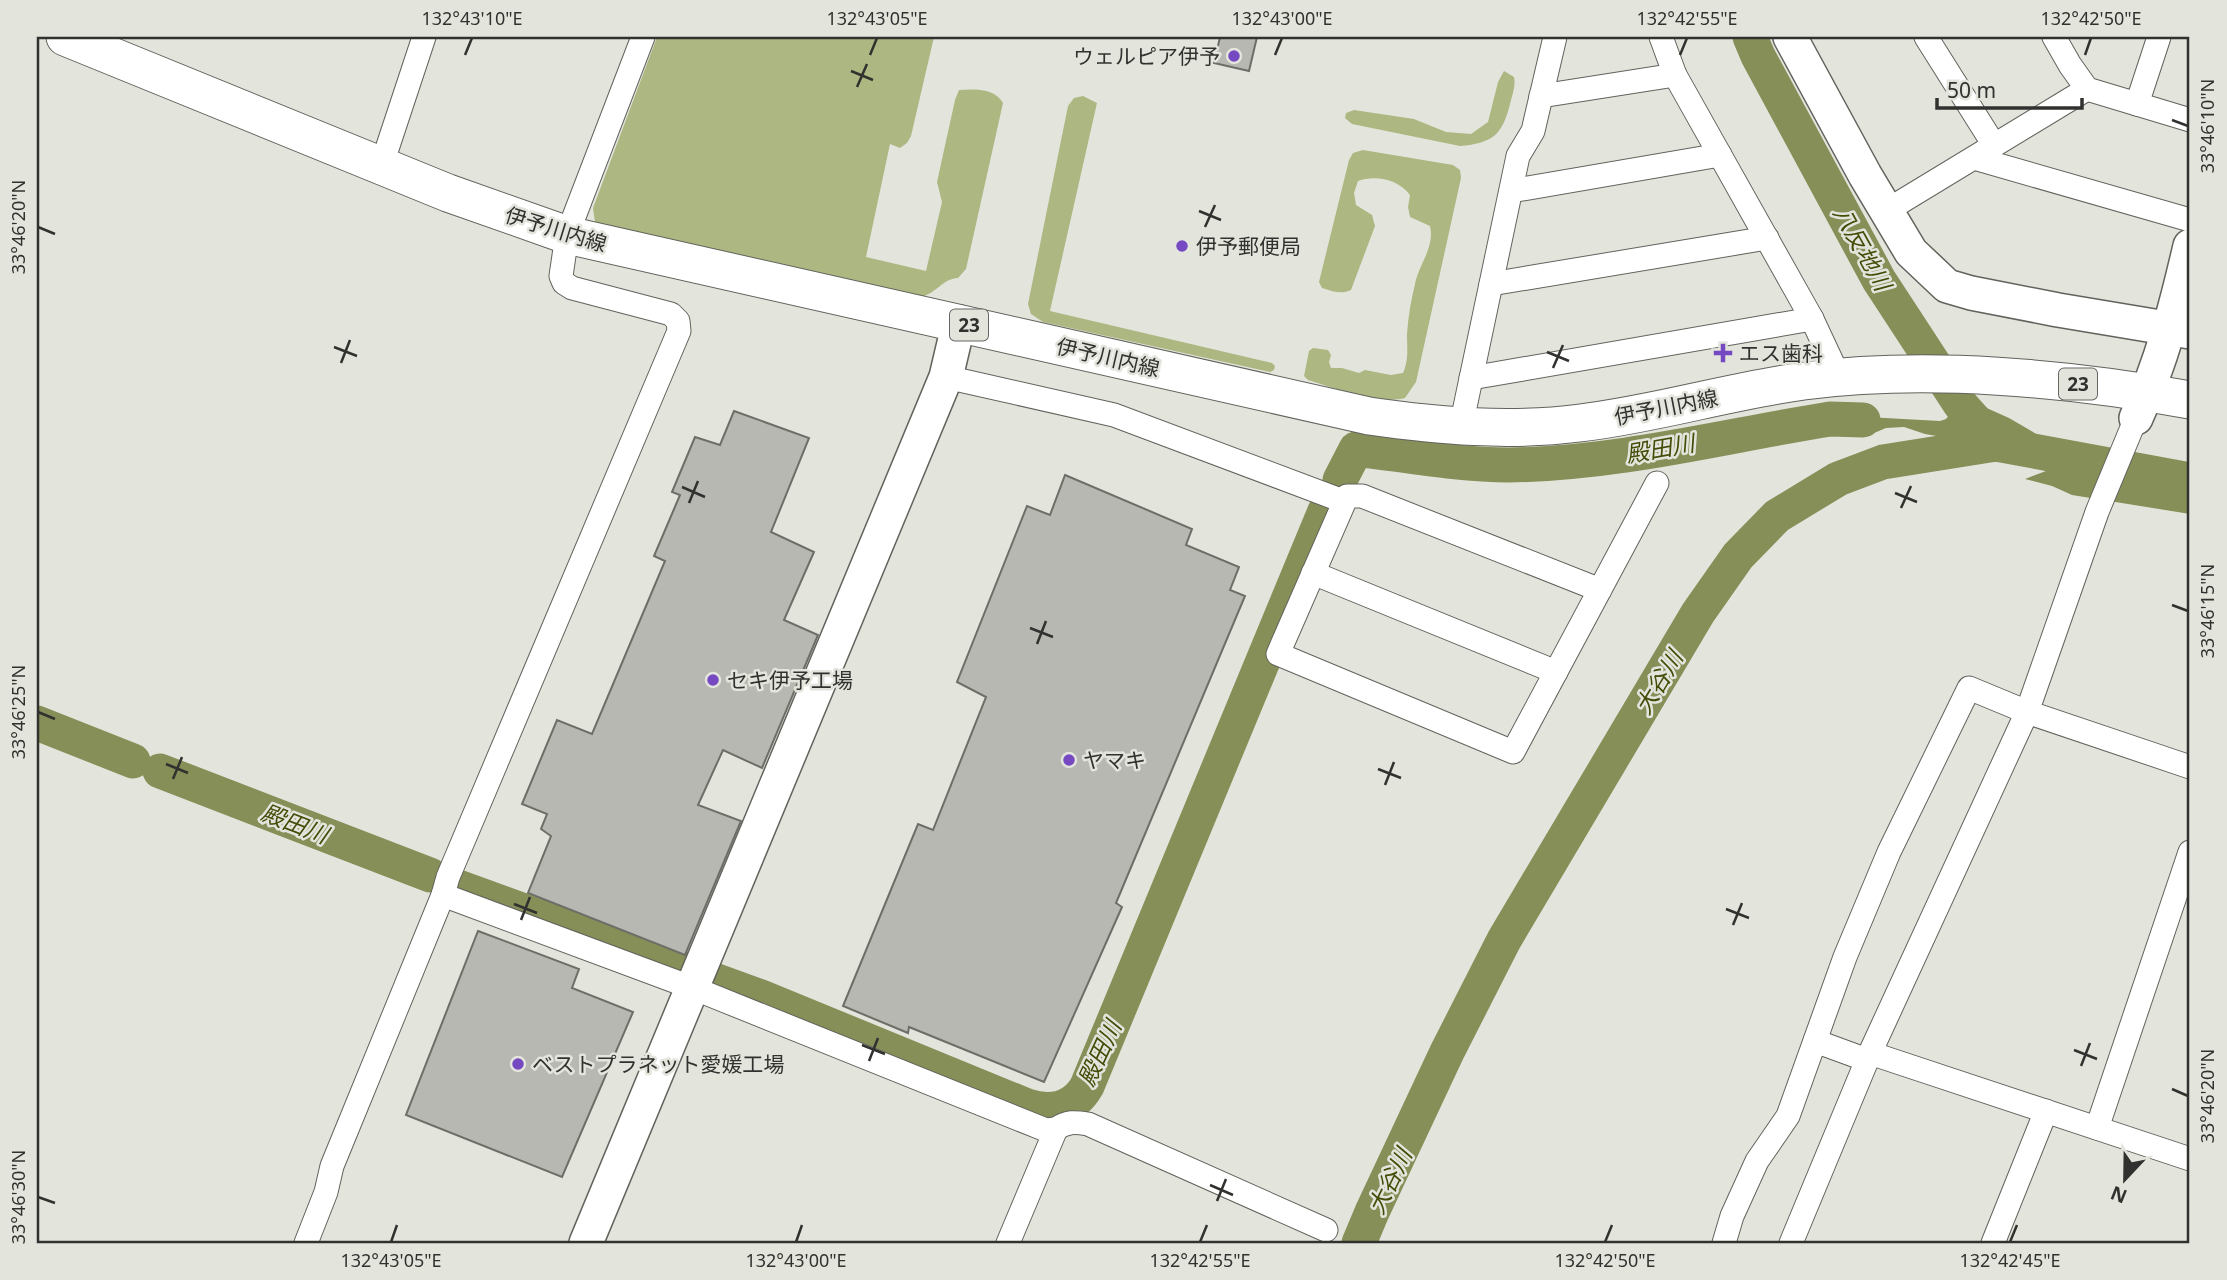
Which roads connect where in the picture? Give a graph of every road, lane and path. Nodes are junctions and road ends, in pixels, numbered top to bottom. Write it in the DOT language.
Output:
graph roads {
  1 [pos="65,37"];
  2 [pos="424,37"];
  3 [pos="643,37"];
  4 [pos="1555,37"];
  5 [pos="1661,37"];
  6 [pos="1790,37"];
  7 [pos="1926,37"];
  8 [pos="2054,37"];
  9 [pos="2159,37"];
  10 [pos="1675,75"];
  11 [pos="2087,89"];
  12 [pos="1541,96"];
  13 [pos="2137,104"];
  14 [pos="2190,120"];
  15 [pos="1994,145"];
  16 [pos="1720,155"];
  17 [pos="1974,158"];
  18 [pos="381,167"];
  19 [pos="1511,191"];
  20 [pos="1886,211"];
  21 [pos="2190,220"];
  22 [pos="567,235"];
  23 [pos="1767,238"];
  24 [pos="2190,246"];
  25 [pos="1491,284"];
  26 [pos="1812,319"];
  27 [pos="959,323"];
  28 [pos="2181,330"];
  29 [pos="946,377"];
  30 [pos="1471,378"];
  31 [pos="1840,379"];
  32 [pos="2190,400"];
  33 [pos="2142,405"];
  34 [pos="1461,426"];
  35 [pos="1657,483"];
  36 [pos="1343,501"];
  37 [pos="1313,573"];
  38 [pos="1600,590"];
  39 [pos="1556,672"];
  40 [pos="2027,712"];
  41 [pos="2190,767"];
  42 [pos="2190,852"];
  43 [pos="443,895"];
  44 [pos="693,988"];
  45 [pos="1815,1041"];
  46 [pos="1869,1057"];
  47 [pos="2046,1111"];
  48 [pos="2097,1128"];
  49 [pos="1056,1129"];
  50 [pos="2190,1159"];
  51 [pos="1326,1230"];
  52 [pos="306,1243"];
  53 [pos="586,1243"];
  54 [pos="1008,1243"];
  55 [pos="1724,1243"];
  56 [pos="1791,1243"];
  57 [pos="1993,1243"];
  1 -- 18 [label="main road, 伊予川内線 / 23"];
  2 -- 18 [label="street"];
  3 -- 22 [label="street"];
  4 -- 12 [label="street"];
  5 -- 10 [label="street"];
  6 -- 20 [label="street"];
  7 -- 15 [label="street"];
  8 -- 11 [label="street"];
  9 -- 13 [label="street"];
  10 -- 12 [label="street"];
  10 -- 16 [label="street"];
  11 -- 13 [label="street"];
  11 -- 15 [label="street"];
  12 -- 19 [label="street"];
  13 -- 14 [label="street"];
  15 -- 17 [label="street"];
  16 -- 19 [label="street"];
  16 -- 23 [label="street"];
  17 -- 20 [label="street"];
  17 -- 21 [label="street"];
  18 -- 22 [label="main road, 伊予川内線 / 23"];
  19 -- 25 [label="street"];
  20 -- 28 [label="street"];
  22 -- 27 [label="main road, 伊予川内線 / 23"];
  22 -- 43 [label="street"];
  23 -- 25 [label="street"];
  23 -- 26 [label="street"];
  24 -- 28 [label="street"];
  25 -- 30 [label="street"];
  26 -- 30 [label="street"];
  26 -- 31 [label="street"];
  27 -- 29 [label="street"];
  27 -- 34 [label="main road, 伊予川内線 / 23"];
  28 -- 33 [label="street"];
  29 -- 36 [label="street"];
  29 -- 44 [label="street"];
  30 -- 34 [label="street"];
  31 -- 33 [label="main road, 伊予川内線 / 23"];
  31 -- 34 [label="main road, 伊予川内線 / 23"];
  32 -- 33 [label="main road, 伊予川内線 / 23"];
  33 -- 40 [label="street"];
  35 -- 38 [label="street"];
  36 -- 37 [label="street"];
  36 -- 38 [label="street"];
  37 -- 39 [label="street"];
  37 -- 39 [label="street"];
  38 -- 39 [label="street"];
  40 -- 41 [label="street"];
  40 -- 45 [label="street"];
  40 -- 46 [label="street"];
  42 -- 48 [label="street"];
  43 -- 44 [label="street"];
  43 -- 52 [label="street"];
  44 -- 49 [label="street"];
  44 -- 53 [label="street"];
  45 -- 46 [label="street"];
  45 -- 55 [label="street"];
  46 -- 47 [label="street"];
  46 -- 56 [label="street"];
  47 -- 48 [label="street"];
  47 -- 57 [label="street"];
  48 -- 50 [label="street"];
  49 -- 51 [label="street"];
  49 -- 54 [label="street"];
}
